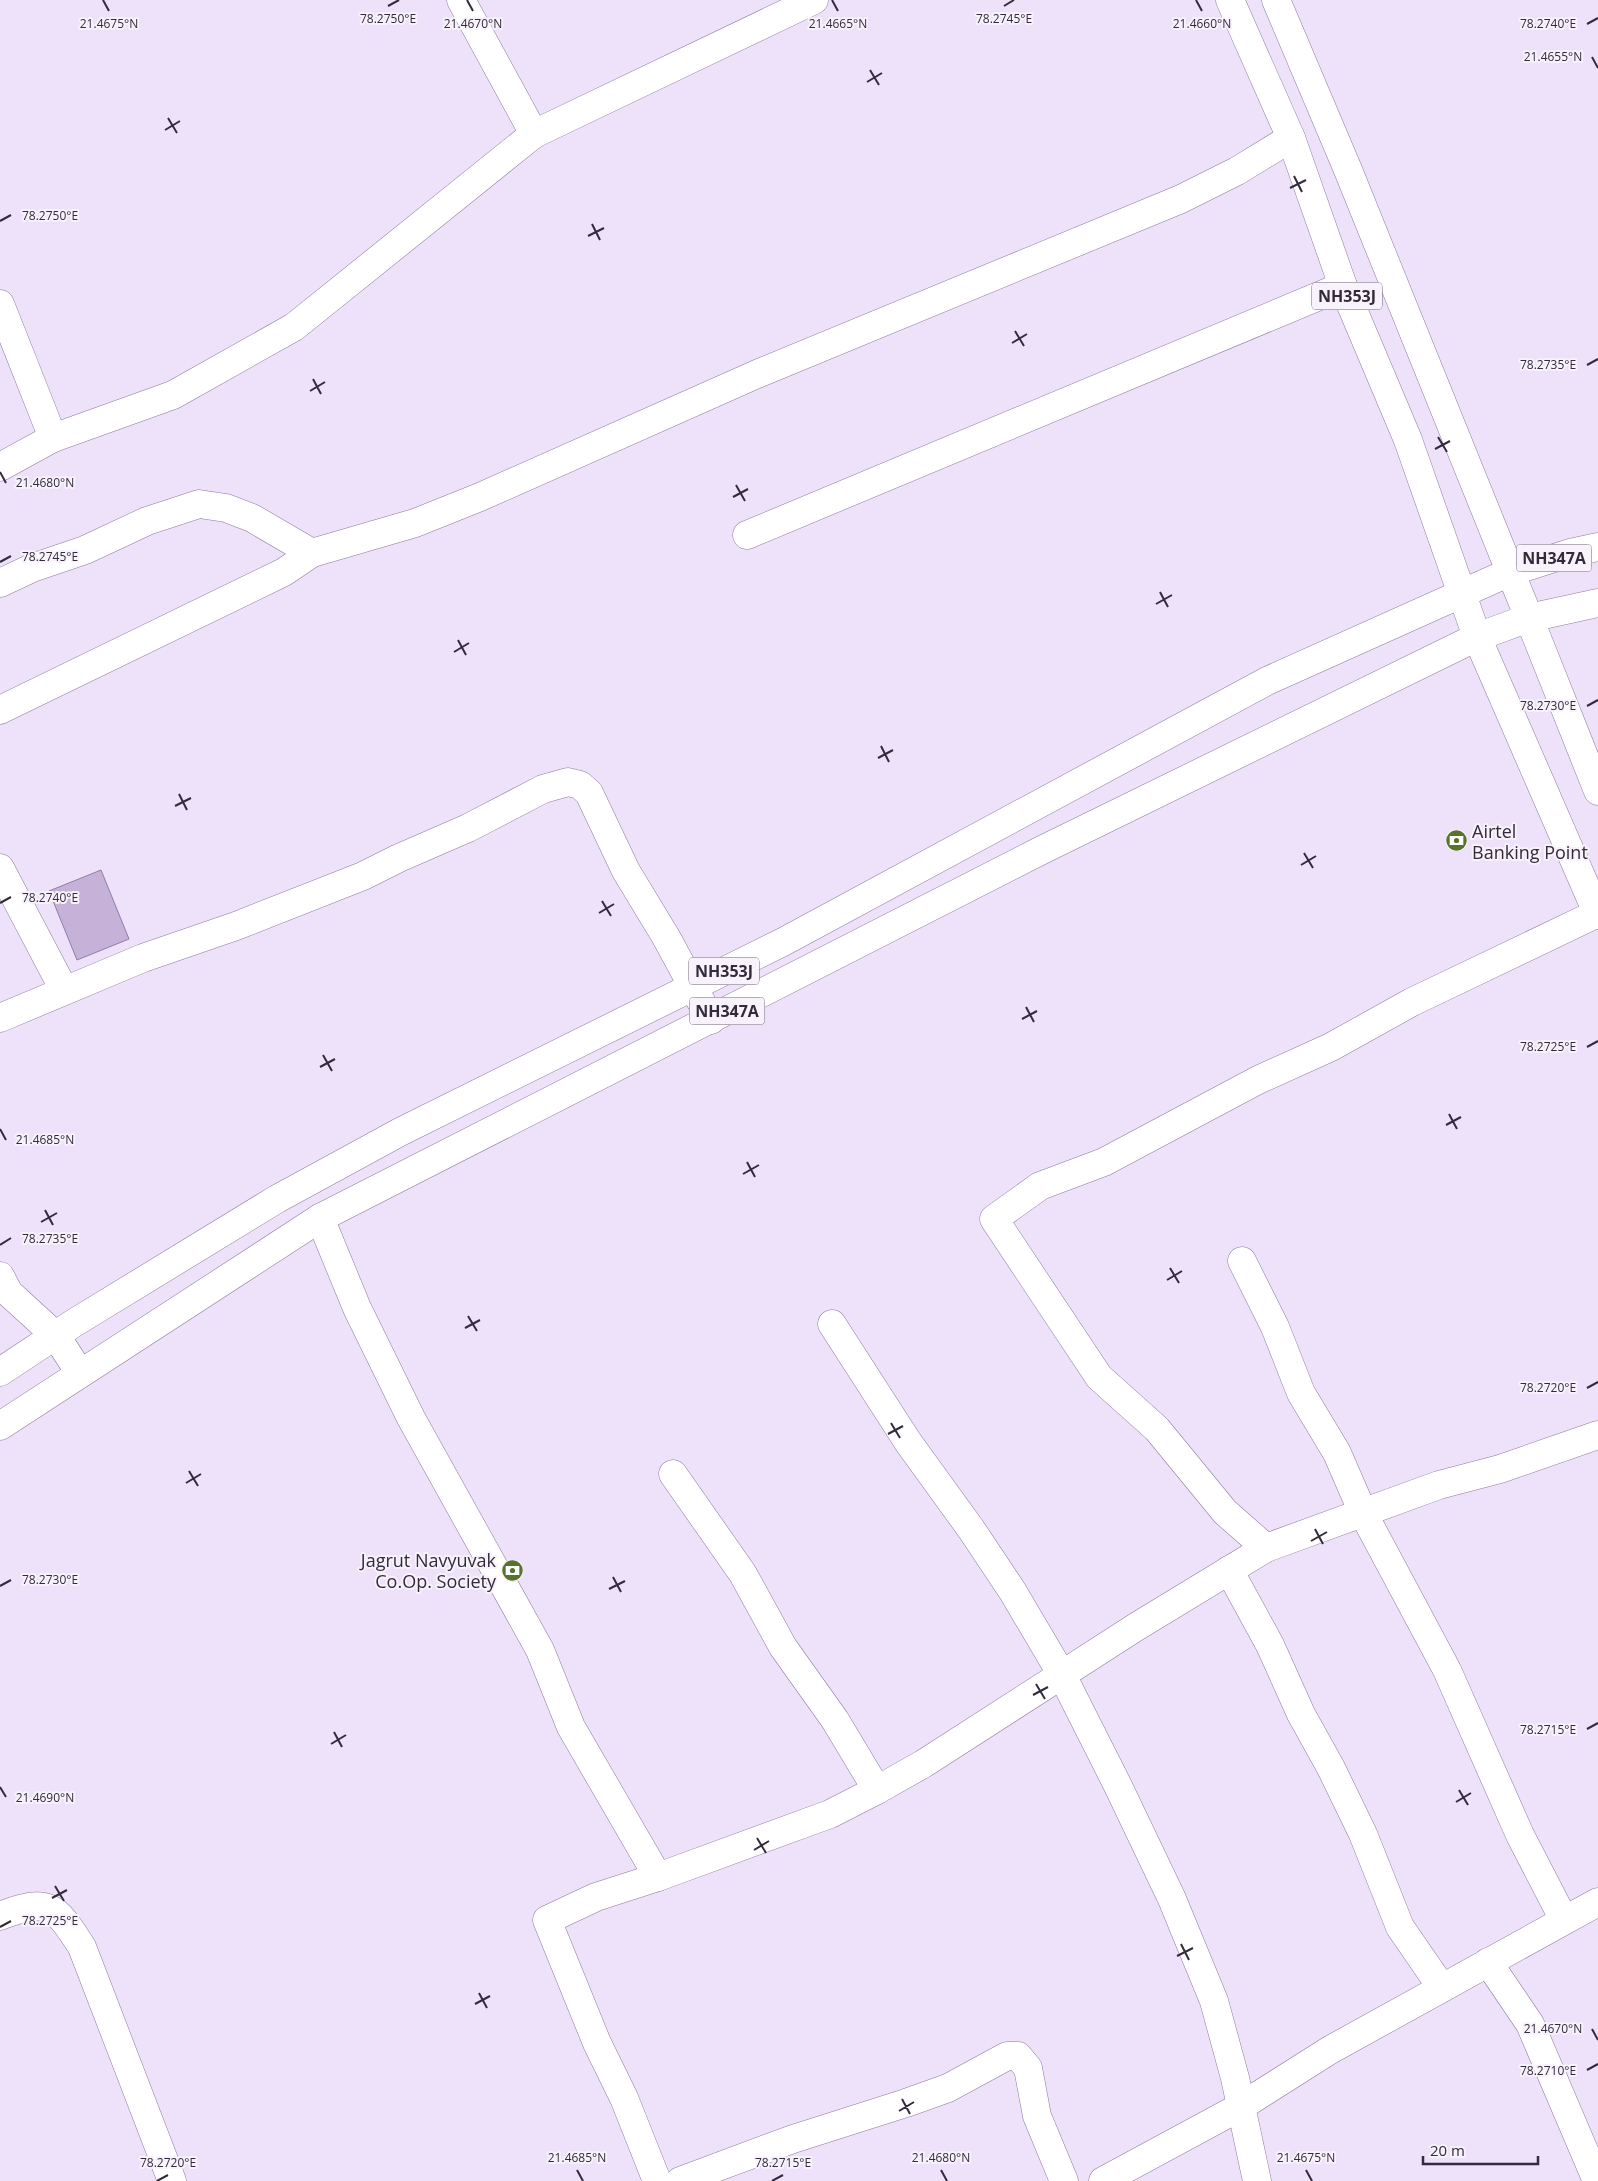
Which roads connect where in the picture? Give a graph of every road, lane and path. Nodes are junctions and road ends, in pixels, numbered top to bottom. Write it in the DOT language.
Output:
graph roads {
  1 [pos="461,0"];
  2 [pos="814,0"];
  3 [pos="1230,0"];
  4 [pos="1276,0"];
  5 [pos="534,134"];
  6 [pos="1291,138"];
  7 [pos="1343,286"];
  8 [pos="0,304"];
  9 [pos="53,438"];
  10 [pos="0,468"];
  11 [pos="746,535"];
  12 [pos="1598,547"];
  13 [pos="312,553"];
  14 [pos="1510,572"];
  15 [pos="0,583"];
  16 [pos="1462,593"];
  17 [pos="1598,603"];
  18 [pos="1529,618"];
  19 [pos="1477,637"];
  20 [pos="0,710"];
  21 [pos="1598,791"];
  22 [pos="0,868"];
  23 [pos="1598,914"];
  24 [pos="693,986"];
  25 [pos="64,990"];
  26 [pos="0,1018"];
  27 [pos="710,1020"];
  28 [pos="320,1218"];
  29 [pos="1242,1261"];
  30 [pos="0,1276"];
  31 [pos="832,1324"];
  32 [pos="56,1336"];
  33 [pos="0,1372"];
  34 [pos="80,1374"];
  35 [pos="0,1426"];
  36 [pos="1598,1435"];
  37 [pos="673,1474"];
  38 [pos="1363,1513"];
  39 [pos="1266,1548"];
  40 [pos="1228,1570"];
  41 [pos="1062,1675"];
  42 [pos="877,1790"];
  43 [pos="658,1877"];
  44 [pos="1598,1902"];
  45 [pos="0,1916"];
  46 [pos="1564,1920"];
  47 [pos="1488,1962"];
  48 [pos="1442,1988"];
  49 [pos="1240,2107"];
  50 [pos="172,2181"];
  51 [pos="657,2181"];
  52 [pos="680,2181"];
  53 [pos="1064,2181"];
  54 [pos="1103,2181"];
  55 [pos="1257,2181"];
  56 [pos="1597,2181"];
  1 -- 5 [label="main road"];
  2 -- 5 [label="main road"];
  3 -- 6 [label="main road, NH353J"];
  4 -- 14 [label="main road, NH353J"];
  5 -- 9 [label="main road"];
  6 -- 7 [label="main road, NH353J"];
  6 -- 13 [label="main road"];
  7 -- 11 [label="main road"];
  7 -- 16 [label="main road, NH353J"];
  8 -- 9 [label="main road"];
  9 -- 10 [label="main road"];
  12 -- 14 [label="main road, NH347A"];
  13 -- 15 [label="main road"];
  13 -- 20 [label="main road"];
  14 -- 16 [label="main road, NH353J"];
  14 -- 18 [label="main road"];
  16 -- 19 [label="main road, NH353J"];
  16 -- 24 [label="main road, NH353J"];
  17 -- 18 [label="main road, NH347A"];
  18 -- 19 [label="main road, NH347A"];
  18 -- 21 [label="main road"];
  19 -- 23 [label="main road"];
  19 -- 27 [label="main road, NH347A"];
  22 -- 25 [label="main road"];
  23 -- 39 [label="main road"];
  24 -- 25 [label="main road"];
  24 -- 27 [label="main road"];
  24 -- 32 [label="main road, NH353J"];
  25 -- 26 [label="main road"];
  27 -- 28 [label="main road, NH347A"];
  28 -- 34 [label="main road, NH347A"];
  28 -- 43 [label="main road"];
  29 -- 38 [label="main road"];
  30 -- 32 [label="main road"];
  31 -- 41 [label="main road"];
  32 -- 33 [label="main road, NH353J"];
  32 -- 34 [label="main road"];
  34 -- 35 [label="main road, NH347A"];
  36 -- 38 [label="main road"];
  37 -- 42 [label="main road"];
  38 -- 39 [label="main road"];
  38 -- 46 [label="main road"];
  39 -- 40 [label="main road"];
  40 -- 41 [label="main road"];
  40 -- 48 [label="main road"];
  41 -- 42 [label="main road"];
  41 -- 49 [label="main road"];
  42 -- 43 [label="main road"];
  43 -- 51 [label="main road"];
  44 -- 46 [label="main road"];
  45 -- 50 [label="main road"];
  46 -- 47 [label="main road"];
  47 -- 48 [label="main road"];
  47 -- 56 [label="main road"];
  48 -- 49 [label="main road"];
  49 -- 54 [label="main road"];
  49 -- 55 [label="main road"];
  52 -- 53 [label="main road"];
}
